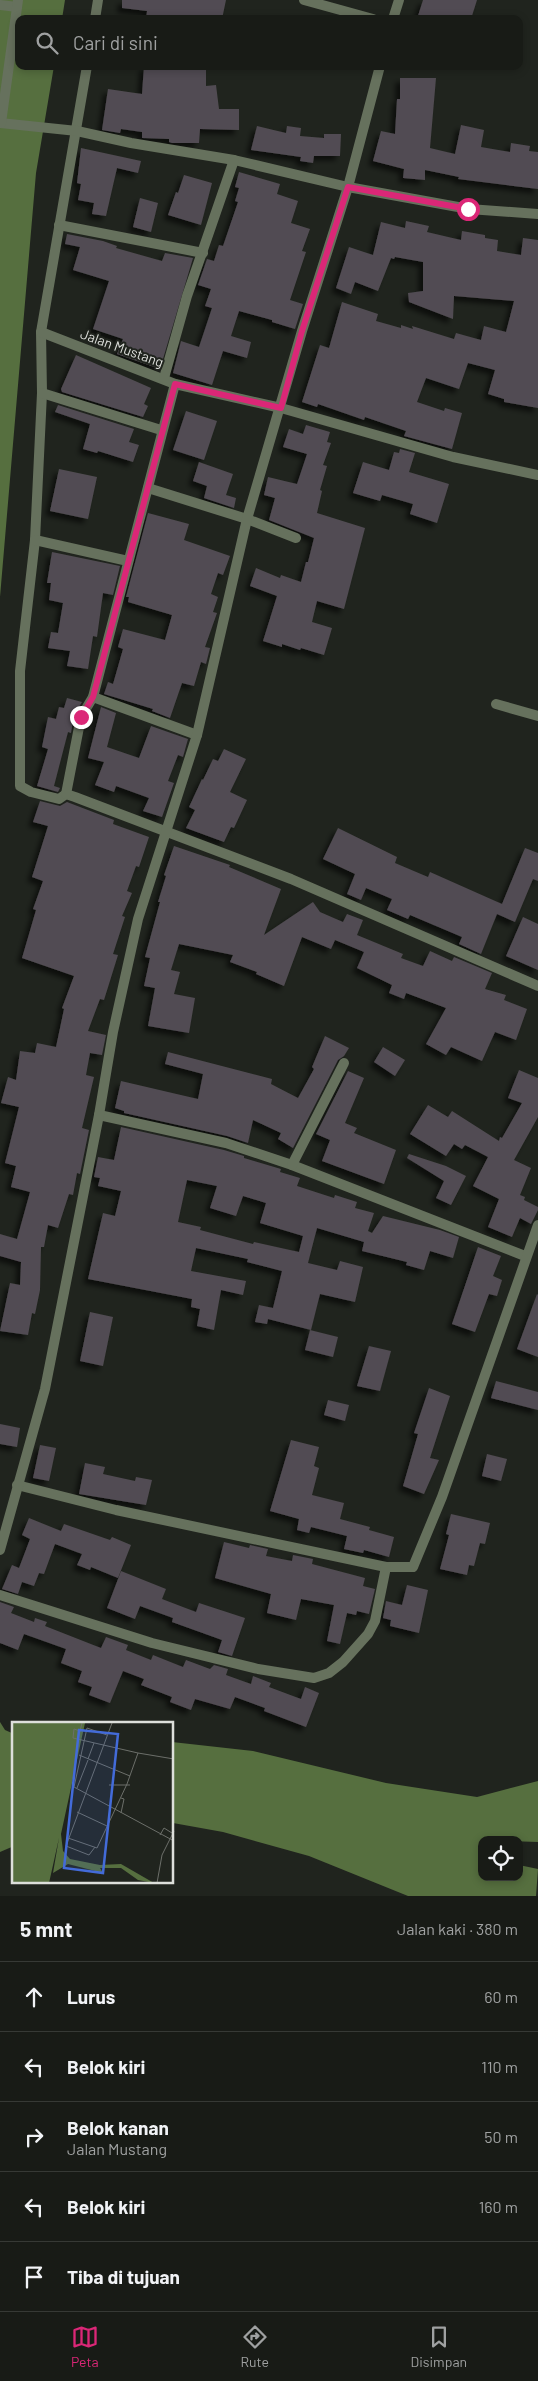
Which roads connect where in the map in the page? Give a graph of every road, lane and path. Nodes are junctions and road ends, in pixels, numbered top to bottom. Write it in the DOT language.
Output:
graph roads {
  1 [pos="98,0"];
  2 [pos="304,0"];
  3 [pos="398,0"];
  4 [pos="17,4"];
  5 [pos="0,5"];
  6 [pos="96,15"];
  7 [pos="358,15"];
  8 [pos="394,15"];
  9 [pos="15,18"];
  10 [pos="86,70"];
  11 [pos="379,70"];
  12 [pos="0,123"];
  13 [pos="77,131"];
  14 [pos="234,160"];
  15 [pos="348,187"];
  16 [pos="538,214"];
  17 [pos="60,225"];
  18 [pos="203,253"];
  19 [pos="41,332"];
  20 [pos="164,378"];
  21 [pos="175,384"];
  22 [pos="42,393"];
  23 [pos="281,408"];
  24 [pos="161,430"];
  25 [pos="538,475"];
  26 [pos="148,488"];
  27 [pos="247,519"];
  28 [pos="296,538"];
  29 [pos="35,540"];
  30 [pos="128,561"];
  31 [pos="93,697"];
  32 [pos="496,704"];
  33 [pos="538,716"];
  34 [pos="198,734"];
  35 [pos="66,794"];
  36 [pos="165,832"];
  37 [pos="538,986"];
  38 [pos="344,1063"];
  39 [pos="100,1116"];
  40 [pos="292,1165"];
  41 [pos="538,1225"];
  42 [pos="526,1256"];
  43 [pos="17,1485"];
  44 [pos="0,1550"];
  45 [pos="386,1567"];
  46 [pos="0,1595"];
  1 -- 6 [label="street"];
  2 -- 7 [label="street"];
  3 -- 8 [label="street"];
  4 -- 5 [label="street"];
  9 -- 12 [label="street"];
  10 -- 13 [label="street"];
  11 -- 15 [label="street"];
  12 -- 13 [label="street"];
  13 -- 14 [label="street"];
  13 -- 17 [label="street"];
  14 -- 15 [label="street"];
  14 -- 18 [label="street"];
  15 -- 16 [label="street"];
  15 -- 23 [label="street"];
  17 -- 18 [label="street"];
  17 -- 19 [label="street"];
  18 -- 20 [label="street"];
  19 -- 20 [label="street, Jalan Mustang"];
  19 -- 22 [label="street"];
  20 -- 21 [label="street, Jalan Mustang"];
  21 -- 23 [label="street, Jalan Mustang"];
  21 -- 24 [label="street"];
  22 -- 24 [label="street"];
  22 -- 29 [label="street"];
  23 -- 25 [label="street, Jalan Mustang"];
  23 -- 27 [label="street"];
  24 -- 26 [label="street"];
  26 -- 27 [label="street"];
  26 -- 30 [label="street"];
  27 -- 28 [label="street"];
  27 -- 34 [label="street"];
  29 -- 30 [label="street"];
  29 -- 35 [label="street"];
  30 -- 31 [label="street"];
  31 -- 34 [label="street"];
  31 -- 35 [label="street"];
  32 -- 33 [label="street"];
  34 -- 36 [label="street"];
  35 -- 36 [label="street"];
  36 -- 37 [label="street"];
  36 -- 39 [label="street"];
  38 -- 40 [label="street"];
  39 -- 40 [label="street"];
  39 -- 43 [label="street"];
  40 -- 42 [label="street"];
  41 -- 42 [label="street"];
  42 -- 45 [label="street"];
  43 -- 44 [label="street"];
  43 -- 45 [label="street"];
  45 -- 46 [label="street"];
}
